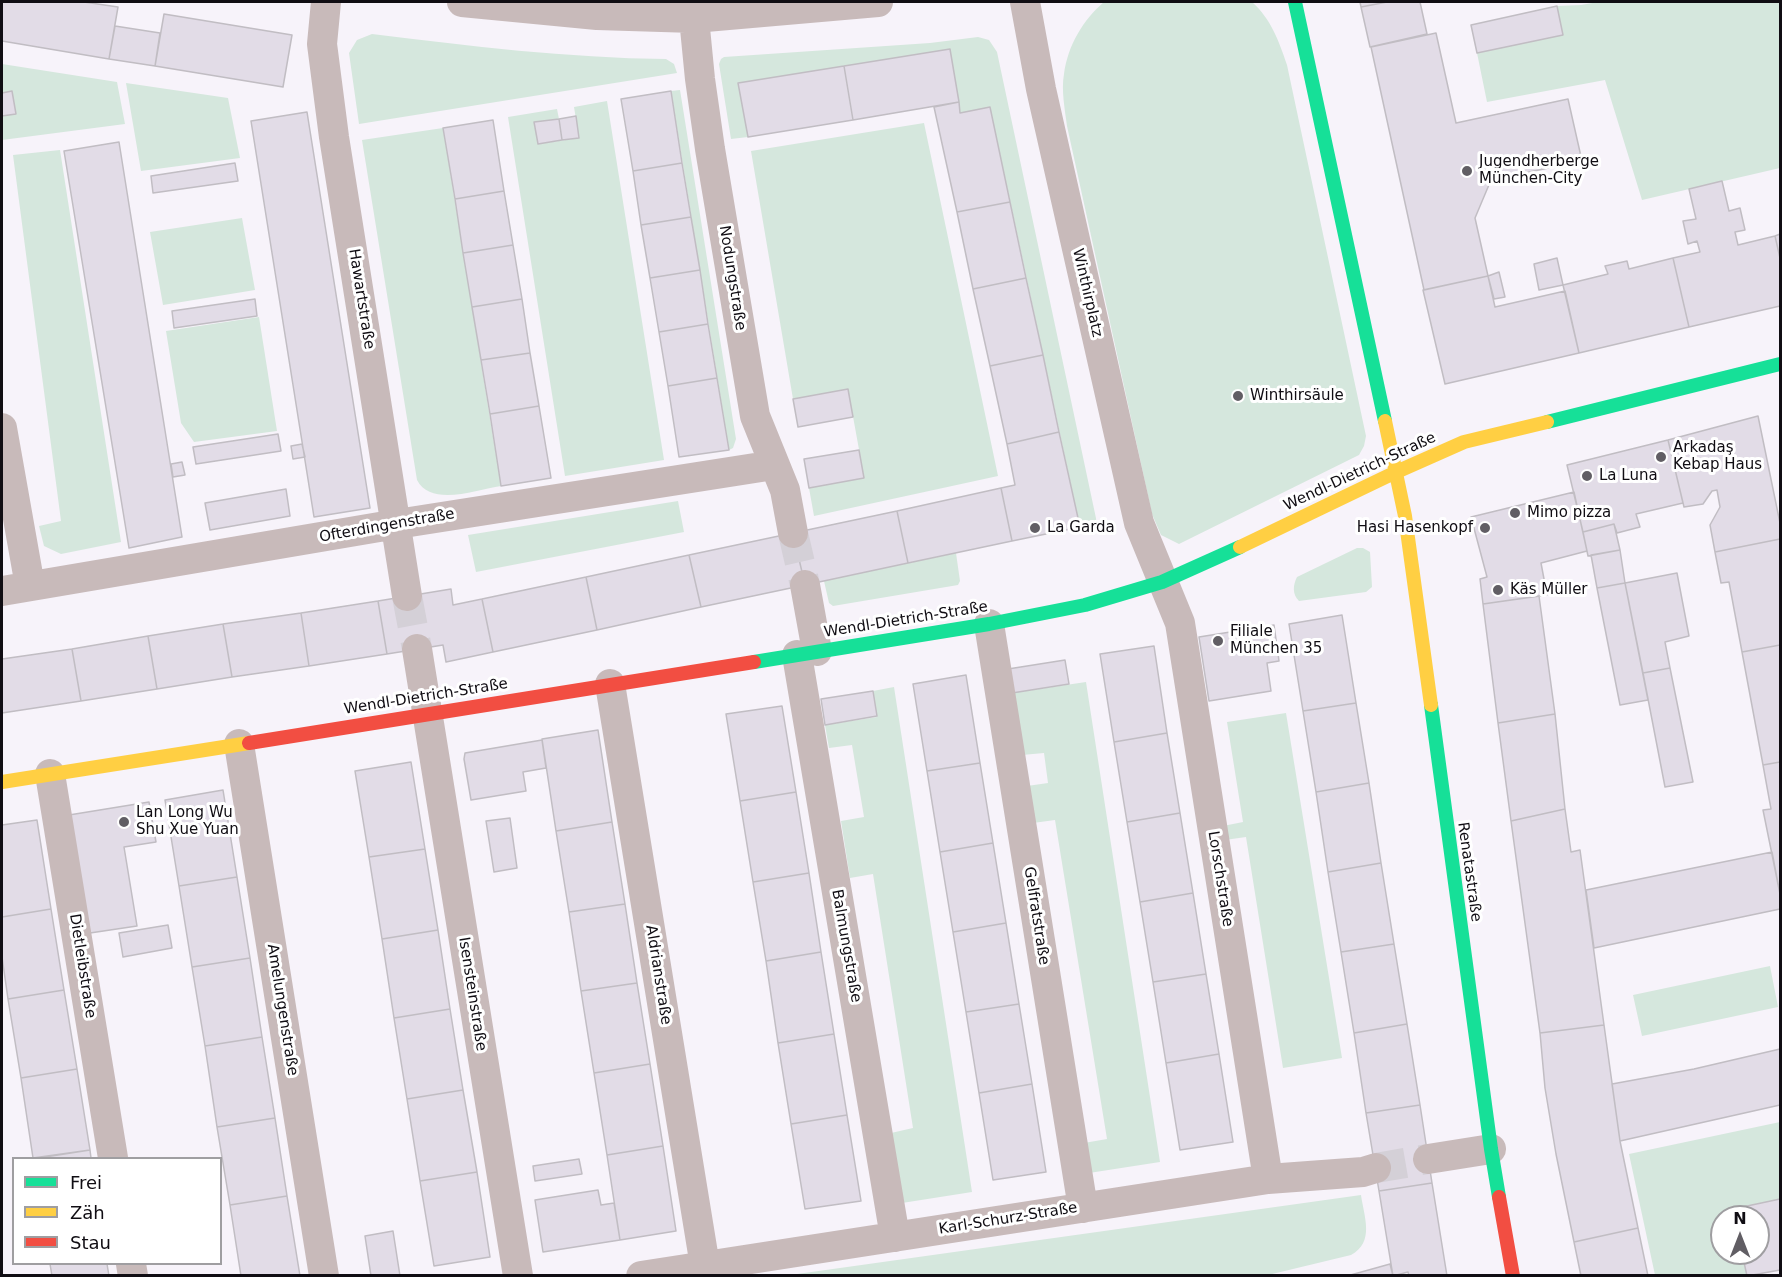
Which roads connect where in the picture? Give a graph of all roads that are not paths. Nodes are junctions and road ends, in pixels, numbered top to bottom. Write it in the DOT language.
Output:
graph roads {
  1 [pos="326,2"];
  2 [pos="462,2"];
  3 [pos="878,2"];
  4 [pos="1025,2"];
  5 [pos="1295,2"];
  6 [pos="694,18"];
  7 [pos="1780,364"];
  8 [pos="2,428"];
  9 [pos="774,465"];
  10 [pos="1394,473"];
  11 [pos="397,524"];
  12 [pos="793,533"];
  13 [pos="1162,582"];
  14 [pos="805,585"];
  15 [pos="16,589"];
  16 [pos="407,596"];
  17 [pos="989,624"];
  18 [pos="417,649"];
  19 [pos="807,653"];
  20 [pos="610,684"];
  21 [pos="428,713"];
  22 [pos="239,744"];
  23 [pos="50,774"];
  24 [pos="2,782"];
  25 [pos="1491,1149"];
  26 [pos="114,1157"];
  27 [pos="1428,1160"];
  28 [pos="1376,1168"];
  29 [pos="1268,1179"];
  30 [pos="1083,1208"];
  31 [pos="895,1237"];
  32 [pos="705,1266"];
  33 [pos="324,1275"];
  34 [pos="518,1275"];
  35 [pos="641,1275"];
  36 [pos="1513,1275"];
  1 -- 11 [label="street, Hawartstraße"];
  2 -- 6 [label="street"];
  3 -- 6 [label="street"];
  4 -- 13 [label="street, Winthirplatz"];
  5 -- 10 [label="street"];
  6 -- 9 [label="street, Nodungstraße"];
  7 -- 10 [label="street, Wendl-Dietrich-Straße"];
  8 -- 15 [label="street"];
  9 -- 11 [label="street, Ofterdingenstraße"];
  9 -- 12 [label="street, Nodungstraße"];
  10 -- 13 [label="street, Wendl-Dietrich-Straße"];
  10 -- 25 [label="street, Renatastraße"];
  11 -- 15 [label="street, Ofterdingenstraße"];
  11 -- 16 [label="street, Hawartstraße"];
  13 -- 17 [label="street, Wendl-Dietrich-Straße"];
  13 -- 29 [label="street, Lorschstraße"];
  14 -- 19 [label="street"];
  17 -- 19 [label="street, Wendl-Dietrich-Straße"];
  17 -- 30 [label="street, Gelfratstraße"];
  18 -- 21 [label="street"];
  19 -- 20 [label="street, Wendl-Dietrich-Straße"];
  19 -- 31 [label="street, Balmungstraße"];
  20 -- 21 [label="street, Wendl-Dietrich-Straße"];
  20 -- 32 [label="street, Aldrianstraße"];
  21 -- 22 [label="street, Wendl-Dietrich-Straße"];
  21 -- 34 [label="street, Isensteinstraße"];
  22 -- 23 [label="street, Wendl-Dietrich-Straße"];
  22 -- 33 [label="street, Amelungenstraße"];
  23 -- 24 [label="street, Wendl-Dietrich-Straße"];
  23 -- 26 [label="street, Dietleibstraße"];
  25 -- 27 [label="street"];
  25 -- 36 [label="street, Renatastraße"];
  28 -- 29 [label="street, Karl-Schurz-Straße"];
  29 -- 30 [label="street, Karl-Schurz-Straße"];
  30 -- 31 [label="street, Karl-Schurz-Straße"];
  31 -- 32 [label="street, Karl-Schurz-Straße"];
  32 -- 35 [label="street, Karl-Schurz-Straße"];
}
